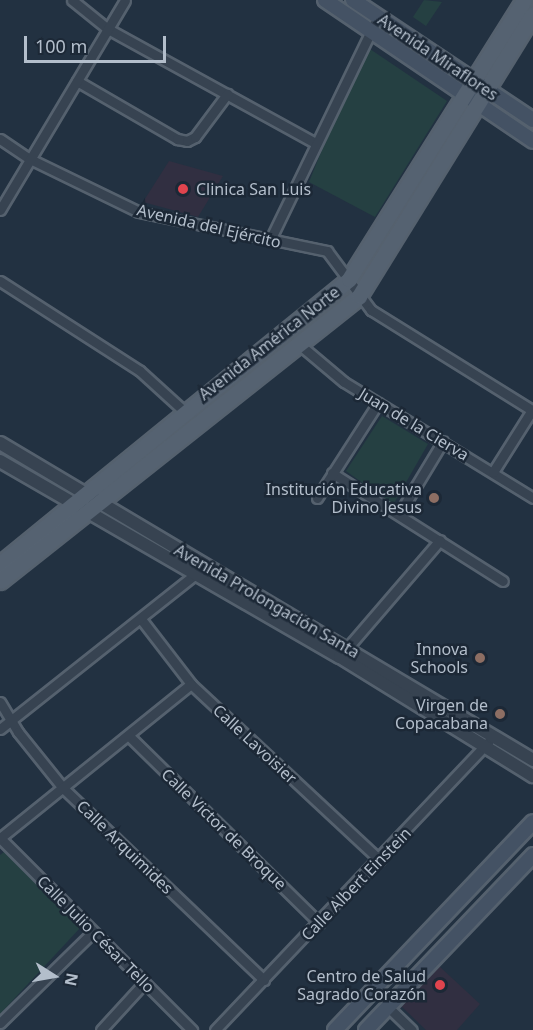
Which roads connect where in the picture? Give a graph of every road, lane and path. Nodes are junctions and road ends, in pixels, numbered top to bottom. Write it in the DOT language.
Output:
graph roads {
  1 [pos="72,0"];
  2 [pos="125,0"];
  3 [pos="325,0"];
  4 [pos="353,0"];
  5 [pos="524,0"];
  6 [pos="533,14"];
  7 [pos="378,17"];
  8 [pos="108,29"];
  9 [pos="369,30"];
  10 [pos="77,81"];
  11 [pos="480,85"];
  12 [pos="226,94"];
  13 [pos="471,100"];
  14 [pos="533,120"];
  15 [pos="0,139"];
  16 [pos="533,141"];
  17 [pos="315,143"];
  18 [pos="30,159"];
  19 [pos="0,210"];
  20 [pos="270,240"];
  21 [pos="349,279"];
  22 [pos="0,281"];
  23 [pos="359,296"];
  24 [pos="300,345"];
  25 [pos="216,387"];
  26 [pos="226,400"];
  27 [pos="378,403"];
  28 [pos="533,410"];
  29 [pos="185,412"];
  30 [pos="442,441"];
  31 [pos="0,443"];
  32 [pos="0,461"];
  33 [pos="493,472"];
  34 [pos="333,473"];
  35 [pos="317,498"];
  36 [pos="533,498"];
  37 [pos="78,499"];
  38 [pos="92,507"];
  39 [pos="399,514"];
  40 [pos="440,540"];
  41 [pos="0,564"];
  42 [pos="201,569"];
  43 [pos="0,581"];
  44 [pos="503,581"];
  45 [pos="141,619"];
  46 [pos="344,652"];
  47 [pos="191,684"];
  48 [pos="0,702"];
  49 [pos="13,718"];
  50 [pos="0,729"];
  51 [pos="492,735"];
  52 [pos="129,736"];
  53 [pos="485,747"];
  54 [pos="533,760"];
  55 [pos="533,776"];
  56 [pos="63,788"];
  57 [pos="533,822"];
  58 [pos="0,838"];
  59 [pos="533,855"];
  60 [pos="380,860"];
  61 [pos="319,923"];
  62 [pos="93,932"];
  63 [pos="415,948"];
  64 [pos="430,963"];
  65 [pos="264,980"];
  66 [pos="144,983"];
  67 [pos="388,1007"];
  68 [pos="0,1023"];
  69 [pos="101,1030"];
  70 [pos="192,1030"];
  71 [pos="215,1030"];
  72 [pos="335,1030"];
  73 [pos="366,1030"];
  74 [pos="412,1030"];
  1 -- 8 [label="street"];
  2 -- 8 [label="street"];
  3 -- 9 [label="main road, Avenida Miraflores"];
  4 -- 7 [label="main road, Avenida Miraflores"];
  5 -- 11 [label="main road, Avenida América Norte"];
  6 -- 11 [label="main road, Avenida América Norte"];
  7 -- 9 [label="street"];
  7 -- 11 [label="main road, Avenida Miraflores"];
  8 -- 10 [label="street"];
  8 -- 12 [label="street"];
  9 -- 13 [label="main road, Avenida Miraflores"];
  9 -- 17 [label="street"];
  10 -- 12 [label="street"];
  10 -- 18 [label="street"];
  11 -- 13 [label="main road, Avenida América Norte"];
  11 -- 14 [label="main road, Avenida Miraflores"];
  12 -- 17 [label="street"];
  13 -- 16 [label="main road, Avenida Miraflores"];
  13 -- 21 [label="main road, Avenida América Norte"];
  13 -- 23 [label="main road, Avenida América Norte"];
  15 -- 18 [label="street, Avenida del Ejército"];
  17 -- 20 [label="street"];
  18 -- 19 [label="street"];
  18 -- 20 [label="street, Avenida del Ejército"];
  20 -- 21 [label="street, Avenida del Ejército"];
  21 -- 23 [label="street, Avenida del Ejército"];
  21 -- 25 [label="main road, Avenida América Norte"];
  22 -- 29 [label="street"];
  23 -- 24 [label="main road, Avenida América Norte"];
  23 -- 28 [label="street, Avenida del Ejército"];
  24 -- 26 [label="main road, Avenida América Norte"];
  24 -- 27 [label="street, Juan de la Cierva"];
  25 -- 26 [label="main road"];
  25 -- 29 [label="main road, Avenida América Norte"];
  26 -- 38 [label="main road, Avenida América Norte"];
  27 -- 30 [label="street, Juan de la Cierva"];
  27 -- 34 [label="street"];
  28 -- 33 [label="street"];
  29 -- 37 [label="main road, Avenida América Norte"];
  30 -- 33 [label="street, Juan de la Cierva"];
  30 -- 39 [label="street"];
  31 -- 37 [label="street, Avenida Prolongación Santa"];
  32 -- 37 [label="street, Avenida Prolongación Santa"];
  33 -- 36 [label="street, Juan de la Cierva"];
  34 -- 35 [label="street"];
  34 -- 39 [label="street"];
  37 -- 38 [label="street, Avenida Prolongación Santa"];
  37 -- 41 [label="main road, Avenida América Norte"];
  38 -- 42 [label="street, Avenida Prolongación Santa"];
  38 -- 43 [label="main road, Avenida América Norte"];
  39 -- 40 [label="street"];
  40 -- 44 [label="street"];
  40 -- 46 [label="street"];
  42 -- 45 [label="street"];
  42 -- 46 [label="street, Avenida Prolongación Santa"];
  45 -- 47 [label="street, Calle Lavoisier"];
  45 -- 49 [label="street"];
  46 -- 51 [label="street, Avenida Prolongación Santa"];
  46 -- 53 [label="street, Avenida Prolongación Santa"];
  47 -- 52 [label="street"];
  47 -- 60 [label="street, Calle Lavoisier"];
  48 -- 49 [label="street, Calle Arquimides"];
  49 -- 50 [label="street"];
  49 -- 56 [label="street, Calle Arquimides"];
  51 -- 53 [label="street, Calle Albert Einstein"];
  51 -- 54 [label="street, Avenida Prolongación Santa"];
  52 -- 56 [label="street"];
  52 -- 61 [label="street, Calle Victor de Broque"];
  53 -- 55 [label="street, Avenida Prolongación Santa"];
  53 -- 60 [label="street, Calle Albert Einstein"];
  56 -- 58 [label="street"];
  56 -- 65 [label="street, Calle Arquimides"];
  57 -- 63 [label="main road"];
  58 -- 62 [label="street, Calle Julio César Tello"];
  59 -- 64 [label="main road"];
  60 -- 61 [label="street, Calle Albert Einstein"];
  61 -- 65 [label="street, Calle Albert Einstein"];
  62 -- 66 [label="street, Calle Julio César Tello"];
  62 -- 68 [label="street"];
  63 -- 64 [label="main road"];
  63 -- 72 [label="main road"];
  64 -- 67 [label="main road"];
  65 -- 71 [label="street, Calle Albert Einstein"];
  66 -- 69 [label="street"];
  66 -- 70 [label="street, Calle Julio César Tello"];
  67 -- 73 [label="main road"];
  67 -- 74 [label="street"];
}
